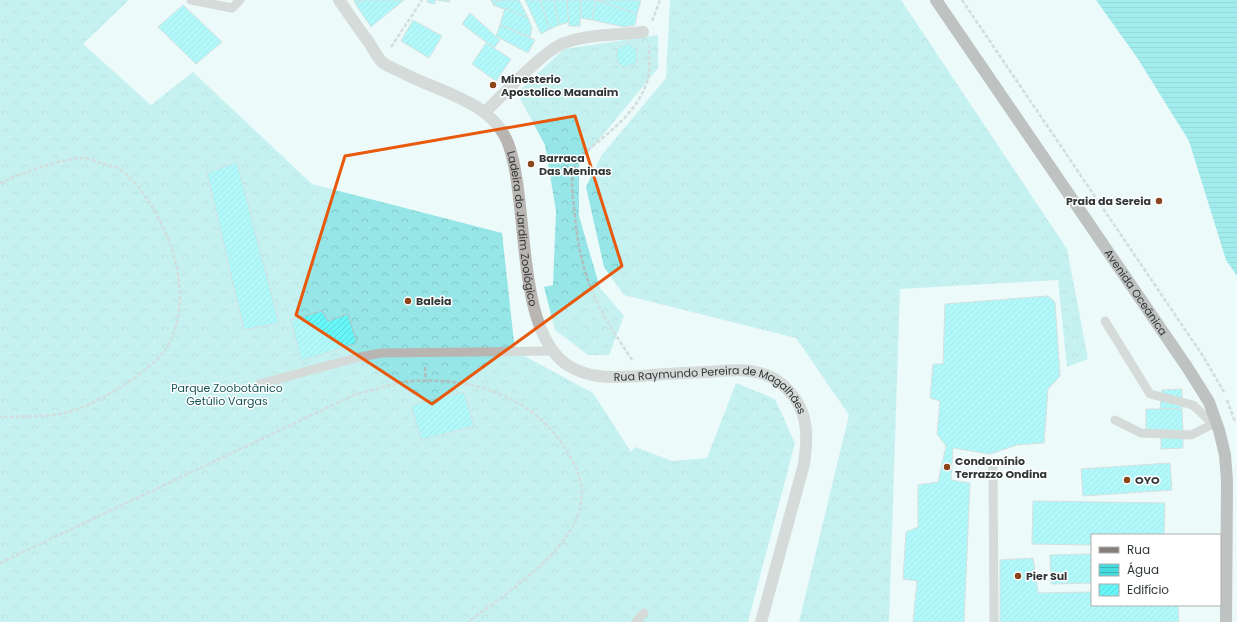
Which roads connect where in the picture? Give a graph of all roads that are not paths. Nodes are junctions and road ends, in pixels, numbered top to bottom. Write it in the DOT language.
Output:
graph roads {
  1 [pos="191,0"];
  2 [pos="240,0"];
  3 [pos="332,0"];
  4 [pos="936,0"];
  5 [pos="342,4"];
  6 [pos="646,29"];
  7 [pos="485,112"];
  8 [pos="1105,321"];
  9 [pos="551,351"];
  10 [pos="259,384"];
  11 [pos="1115,420"];
  12 [pos="1216,427"];
  13 [pos="993,463"];
  14 [pos="644,613"];
  15 [pos="636,622"];
  16 [pos="761,622"];
  17 [pos="994,622"];
  18 [pos="1226,622"];
  1 -- 2 [label="lane"];
  3 -- 5 [label="lane"];
  4 -- 12 [label="main road, Avenida Oceânica"];
  5 -- 7 [label="street, Ladeira do Jardim Zoológico"];
  6 -- 7 [label="street"];
  7 -- 9 [label="street, Ladeira do Jardim Zoológico"];
  8 -- 12 [label="lane"];
  9 -- 10 [label="lane"];
  9 -- 16 [label="street, Rua Raymundo Pereira de Magalhães"];
  11 -- 12 [label="lane"];
  12 -- 18 [label="main road, Avenida Oceânica"];
  13 -- 17 [label="lane"];
  14 -- 15 [label="lane"];
}
